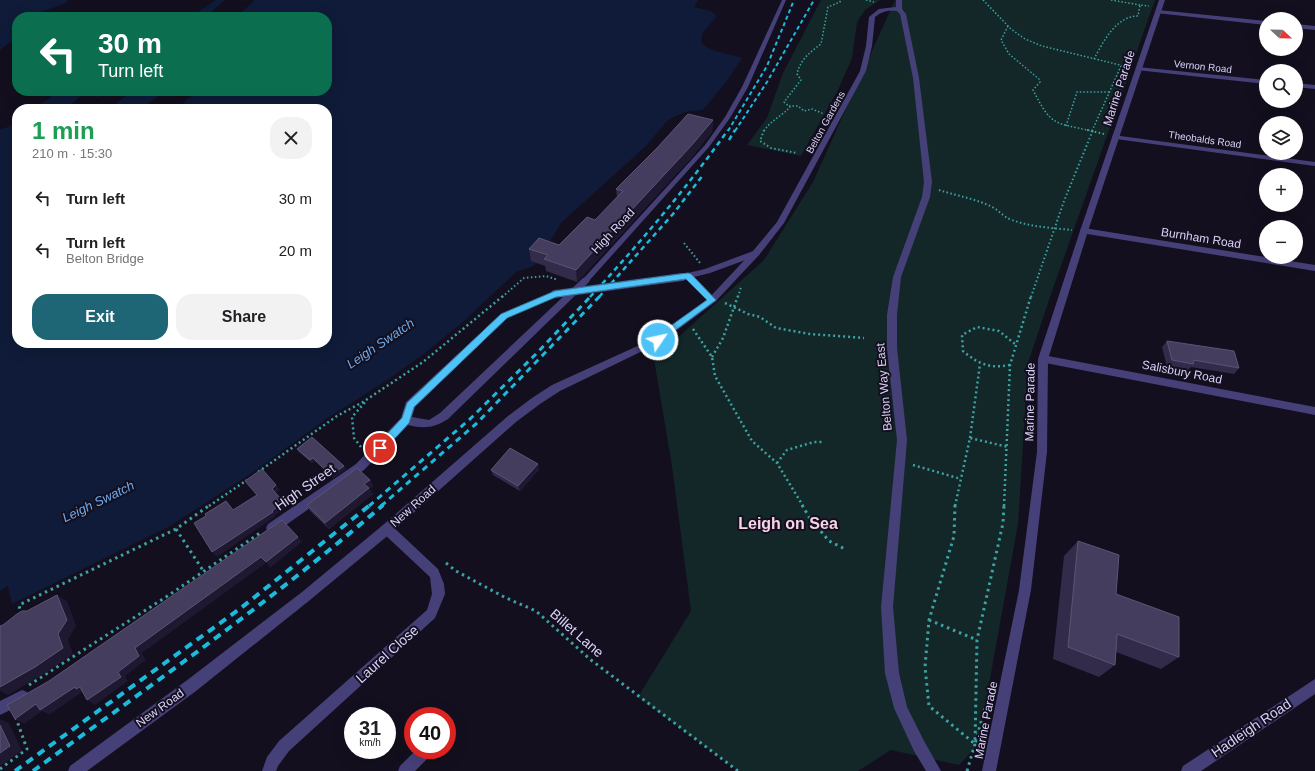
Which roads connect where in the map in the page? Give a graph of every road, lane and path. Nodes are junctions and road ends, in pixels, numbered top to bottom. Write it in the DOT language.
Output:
graph roads {
  1 [pos="784,0"];
  2 [pos="840,0"];
  3 [pos="983,0"];
  4 [pos="1111,0"];
  5 [pos="1162,0"];
  6 [pos="899,4"];
  7 [pos="1140,5"];
  8 [pos="1158,12"];
  9 [pos="1259,22"];
  10 [pos="1008,26"];
  11 [pos="1303,27"];
  12 [pos="1315,28"];
  13 [pos="1094,59"];
  14 [pos="1121,66"];
  15 [pos="1138,69"];
  16 [pos="1259,81"];
  17 [pos="1303,86"];
  18 [pos="1315,87"];
  19 [pos="1109,92"];
  20 [pos="788,106"];
  21 [pos="824,114"];
  22 [pos="1066,126"];
  23 [pos="1091,131"];
  24 [pos="1116,137"];
  25 [pos="797,153"];
  26 [pos="1315,164"];
  27 [pos="946,192"];
  28 [pos="1053,228"];
  29 [pos="1084,231"];
  30 [pos="684,243"];
  31 [pos="756,254"];
  32 [pos="1315,268"];
  33 [pos="707,271"];
  34 [pos="685,276"];
  35 [pos="731,281"];
  36 [pos="583,283"];
  37 [pos="713,299"];
  38 [pos="735,308"];
  39 [pos="687,319"];
  40 [pos="864,338"];
  41 [pos="1015,344"];
  42 [pos="712,357"];
  43 [pos="1043,359"];
  44 [pos="980,364"];
  45 [pos="1010,365"];
  46 [pos="369,398"];
  47 [pos="1315,411"];
  48 [pos="406,420"];
  49 [pos="970,438"];
  50 [pos="824,442"];
  51 [pos="1008,447"];
  52 [pos="362,449"];
  53 [pos="900,461"];
  54 [pos="777,463"];
  55 [pos="257,472"];
  56 [pos="251,477"];
  57 [pos="961,479"];
  58 [pos="176,529"];
  59 [pos="387,530"];
  60 [pos="264,532"];
  61 [pos="845,549"];
  62 [pos="444,562"];
  63 [pos="204,572"];
  64 [pos="22,617"];
  65 [pos="929,620"];
  66 [pos="977,640"];
  67 [pos="1315,686"];
  68 [pos="32,691"];
  69 [pos="6,705"];
  70 [pos="975,744"];
  71 [pos="417,759"];
  72 [pos="0,769"];
  73 [pos="75,771"];
  74 [pos="269,771"];
  75 [pos="405,771"];
  76 [pos="738,771"];
  77 [pos="934,771"];
  78 [pos="967,771"];
  79 [pos="989,771"];
  80 [pos="1188,771"];
  1 -- 36 [label="lane, High Road"];
  2 -- 20 [label="path"];
  3 -- 10 [label="path"];
  4 -- 7 [label="path"];
  5 -- 8 [label="street, Marine Parade"];
  6 -- 31 [label="street, Belton Gardens"];
  6 -- 53 [label="street, Belton Way East"];
  7 -- 7 [label="path"];
  7 -- 13 [label="path"];
  8 -- 9 [label="street"];
  8 -- 15 [label="street, Marine Parade"];
  10 -- 13 [label="path"];
  10 -- 22 [label="path"];
  11 -- 12 [label="street"];
  13 -- 14 [label="path"];
  14 -- 15 [label="path"];
  14 -- 19 [label="path"];
  15 -- 16 [label="street, Vernon Road"];
  15 -- 24 [label="street, Marine Parade"];
  17 -- 18 [label="street"];
  19 -- 22 [label="path"];
  19 -- 23 [label="path"];
  20 -- 21 [label="path"];
  20 -- 25 [label="path"];
  22 -- 23 [label="path"];
  23 -- 24 [label="path"];
  23 -- 28 [label="path"];
  24 -- 26 [label="street, Theobalds Road"];
  24 -- 29 [label="street, Marine Parade"];
  27 -- 28 [label="path"];
  28 -- 29 [label="path"];
  28 -- 41 [label="path"];
  29 -- 32 [label="street, Burnham Road"];
  29 -- 43 [label="street, Marine Parade"];
  30 -- 33 [label="path"];
  31 -- 33 [label="street"];
  31 -- 35 [label="street, New Road"];
  33 -- 34 [label="street"];
  34 -- 37 [label="street"];
  34 -- 48 [label="street, High Street, bridge"];
  35 -- 37 [label="street, New Road"];
  35 -- 38 [label="path"];
  36 -- 46 [label="path"];
  36 -- 48 [label="street, High Road"];
  37 -- 38 [label="path"];
  37 -- 39 [label="street, New Road"];
  38 -- 40 [label="path"];
  38 -- 42 [label="path"];
  39 -- 42 [label="path"];
  39 -- 59 [label="street, New Road"];
  41 -- 44 [label="path"];
  41 -- 45 [label="path"];
  42 -- 54 [label="path"];
  43 -- 47 [label="street, Salisbury Road"];
  43 -- 79 [label="street, Marine Parade"];
  44 -- 45 [label="path"];
  44 -- 49 [label="path"];
  45 -- 51 [label="path"];
  46 -- 52 [label="path"];
  46 -- 55 [label="path"];
  48 -- 60 [label="street, High Street"];
  49 -- 51 [label="path"];
  49 -- 57 [label="path"];
  50 -- 54 [label="path"];
  51 -- 66 [label="path"];
  53 -- 57 [label="path"];
  53 -- 77 [label="street, Belton Way East"];
  54 -- 61 [label="path"];
  56 -- 58 [label="path"];
  57 -- 65 [label="path"];
  58 -- 63 [label="path"];
  58 -- 64 [label="path"];
  59 -- 73 [label="street, New Road"];
  59 -- 74 [label="street, Laurel Close"];
  60 -- 63 [label="path"];
  62 -- 76 [label="path, Billet Lane"];
  63 -- 69 [label="path"];
  65 -- 66 [label="path"];
  65 -- 70 [label="path"];
  66 -- 70 [label="path"];
  67 -- 80 [label="street, Hadleigh Road"];
  68 -- 69 [label="street"];
  69 -- 72 [label="path"];
  70 -- 78 [label="path"];
  71 -- 75 [label="street"];
}
